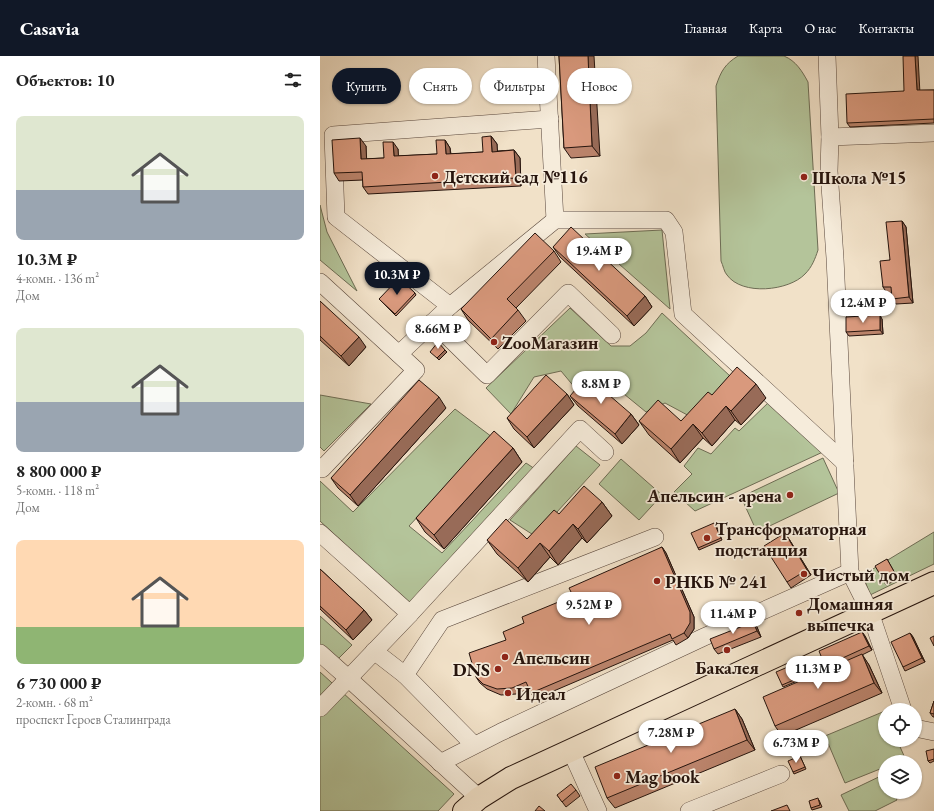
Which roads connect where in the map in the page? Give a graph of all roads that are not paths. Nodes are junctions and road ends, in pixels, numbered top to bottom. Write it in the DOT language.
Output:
graph roads {
  1 [pos="546,56"];
  2 [pos="827,56"];
  3 [pos="550,119"];
  4 [pos="934,133"];
  5 [pos="830,137"];
  6 [pos="556,220"];
  7 [pos="320,282"];
  8 [pos="450,306"];
  9 [pos="433,322"];
  10 [pos="612,335"];
  11 [pos="399,354"];
  12 [pos="605,452"];
  13 [pos="845,463"];
  14 [pos="320,467"];
  15 [pos="320,533"];
  16 [pos="655,537"];
  17 [pos="850,572"];
  18 [pos="934,583"];
  19 [pos="870,612"];
  20 [pos="410,614"];
  21 [pos="374,651"];
  22 [pos="320,653"];
  23 [pos="405,674"];
  24 [pos="348,678"];
  25 [pos="901,703"];
  26 [pos="320,708"];
  27 [pos="922,729"];
  28 [pos="934,732"];
  29 [pos="474,745"];
  30 [pos="571,751"];
  31 [pos="440,763"];
  32 [pos="781,774"];
  33 [pos="471,804"];
  34 [pos="598,811"];
  35 [pos="689,811"];
  1 -- 3 [label="street"];
  2 -- 5 [label="street"];
  3 -- 6 [label="street"];
  3 -- 8 [label="street"];
  4 -- 5 [label="street"];
  5 -- 13 [label="street"];
  6 -- 8 [label="street"];
  6 -- 13 [label="street"];
  7 -- 11 [label="street"];
  8 -- 9 [label="street"];
  9 -- 10 [label="street"];
  9 -- 11 [label="street"];
  11 -- 14 [label="street"];
  12 -- 20 [label="street"];
  13 -- 17 [label="street"];
  15 -- 20 [label="street"];
  16 -- 23 [label="street"];
  17 -- 19 [label="street"];
  17 -- 29 [label="street"];
  18 -- 19 [label="main road"];
  19 -- 25 [label="street"];
  19 -- 30 [label="main road"];
  20 -- 21 [label="street"];
  21 -- 23 [label="street"];
  21 -- 24 [label="street"];
  22 -- 24 [label="street"];
  23 -- 29 [label="street"];
  24 -- 26 [label="street"];
  24 -- 31 [label="street"];
  27 -- 28 [label="street"];
  29 -- 31 [label="street"];
  30 -- 33 [label="main road"];
  30 -- 34 [label="street"];
  31 -- 33 [label="street"];
  32 -- 35 [label="street"];
}
